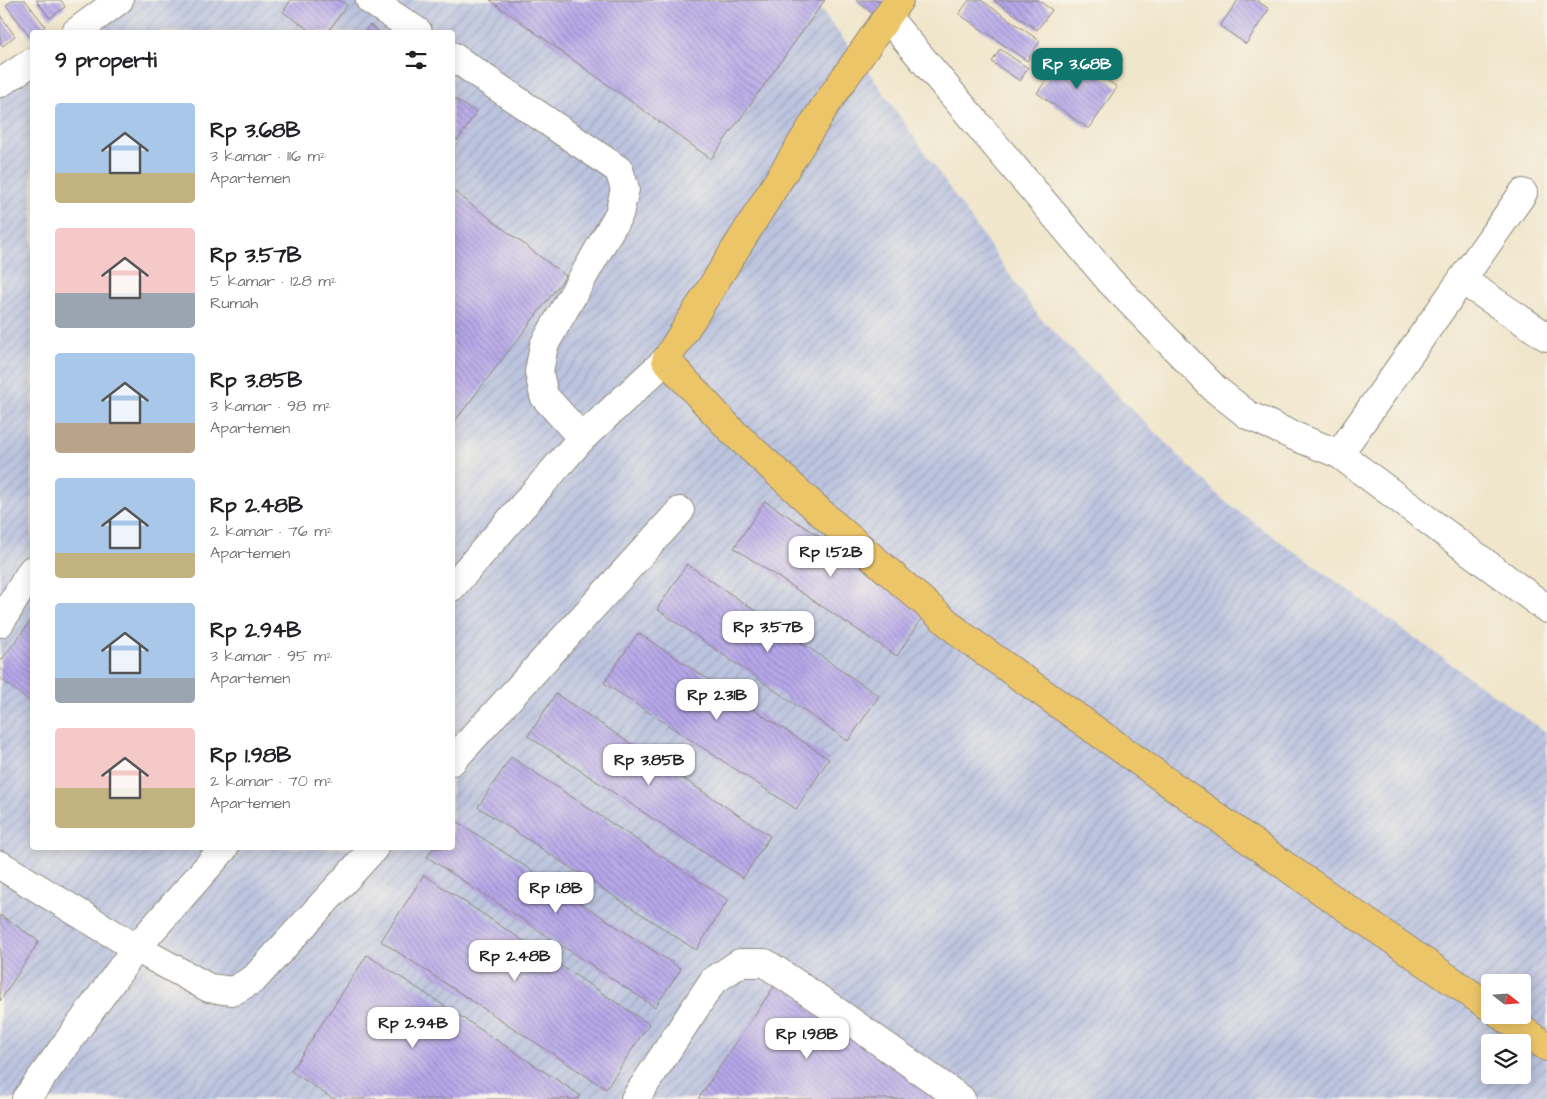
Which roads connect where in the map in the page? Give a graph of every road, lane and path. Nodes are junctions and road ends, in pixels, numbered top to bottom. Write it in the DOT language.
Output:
graph roads {
  1 [pos="119,0"];
  2 [pos="370,0"];
  3 [pos="887,17"];
  4 [pos="79,30"];
  5 [pos="415,30"];
  6 [pos="455,58"];
  7 [pos="30,63"];
  8 [pos="0,84"];
  9 [pos="1523,194"];
  10 [pos="1462,280"];
  11 [pos="1547,337"];
  12 [pos="666,360"];
  13 [pos="582,438"];
  14 [pos="1339,454"];
  15 [pos="680,511"];
  16 [pos="30,573"];
  17 [pos="455,583"];
  18 [pos="1547,609"];
  19 [pos="0,623"];
  20 [pos="455,758"];
  21 [pos="222,850"];
  22 [pos="372,850"];
  23 [pos="0,865"];
  24 [pos="136,948"];
  25 [pos="1481,1001"];
  26 [pos="1514,1024"];
  27 [pos="1547,1047"];
  28 [pos="26,1099"];
  29 [pos="635,1099"];
  30 [pos="960,1099"];
  1 -- 4 [label="street"];
  2 -- 5 [label="street"];
  3 -- 12 [label="main road"];
  3 -- 14 [label="street"];
  6 -- 13 [label="street"];
  7 -- 8 [label="street"];
  9 -- 10 [label="street"];
  10 -- 11 [label="street"];
  10 -- 14 [label="street"];
  12 -- 13 [label="street"];
  12 -- 25 [label="main road"];
  13 -- 17 [label="street"];
  14 -- 18 [label="street"];
  15 -- 20 [label="street"];
  16 -- 19 [label="street"];
  21 -- 24 [label="street"];
  22 -- 24 [label="street"];
  23 -- 24 [label="street"];
  24 -- 28 [label="street"];
  26 -- 27 [label="main road"];
  29 -- 30 [label="street"];
}
